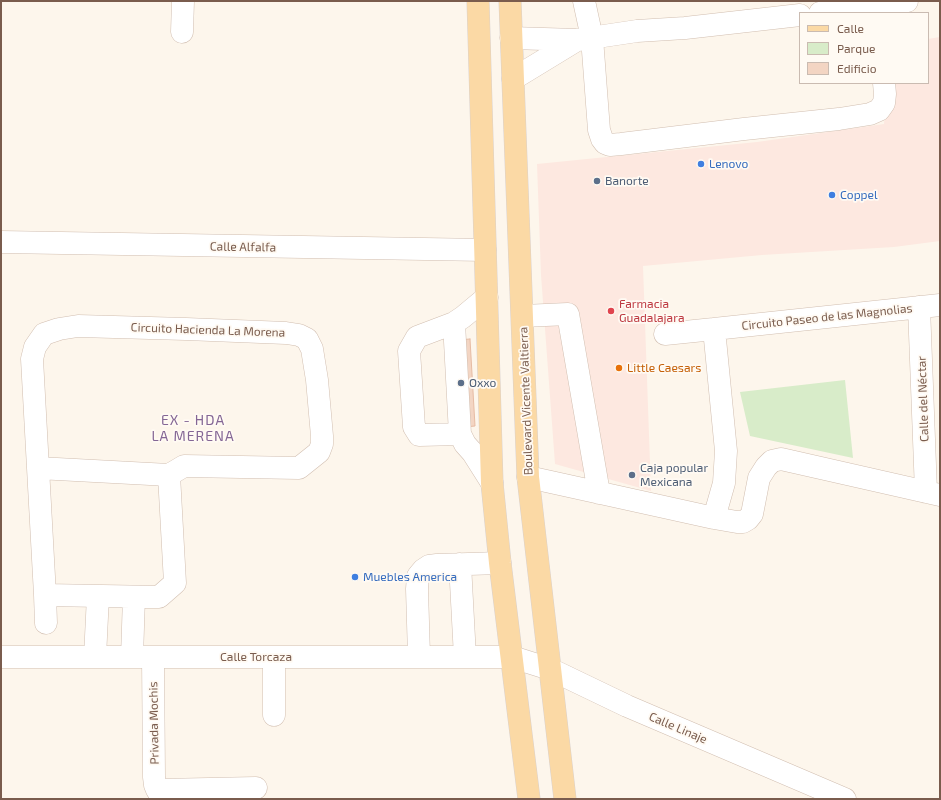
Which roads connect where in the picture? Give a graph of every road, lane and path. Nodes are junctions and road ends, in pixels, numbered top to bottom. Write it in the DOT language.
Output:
graph roads {
  1 [pos="183,1"];
  2 [pos="478,1"];
  3 [pos="510,1"];
  4 [pos="584,1"];
  5 [pos="901,1"];
  6 [pos="876,6"];
  7 [pos="828,12"];
  8 [pos="799,15"];
  9 [pos="182,32"];
  10 [pos="512,38"];
  11 [pos="585,39"];
  12 [pos="513,79"];
  13 [pos="884,84"];
  14 [pos="1,242"];
  15 [pos="485,250"];
  16 [pos="487,297"];
  17 [pos="930,306"];
  18 [pos="523,316"];
  19 [pos="454,323"];
  20 [pos="714,329"];
  21 [pos="665,334"];
  22 [pos="460,434"];
  23 [pos="38,468"];
  24 [pos="169,475"];
  25 [pos="528,477"];
  26 [pos="492,483"];
  27 [pos="599,493"];
  28 [pos="933,493"];
  29 [pos="714,518"];
  30 [pos="500,563"];
  31 [pos="460,564"];
  32 [pos="45,595"];
  33 [pos="98,596"];
  34 [pos="134,597"];
  35 [pos="46,623"];
  36 [pos="419,656"];
  37 [pos="512,656"];
  38 [pos="1,657"];
  39 [pos="96,657"];
  40 [pos="132,657"];
  41 [pos="153,657"];
  42 [pos="274,657"];
  43 [pos="465,657"];
  44 [pos="550,669"];
  45 [pos="274,715"];
  46 [pos="256,788"];
  47 [pos="529,799"];
  48 [pos="565,799"];
  49 [pos="845,799"];
  1 -- 9 [label="street"];
  2 -- 15 [label="main road"];
  3 -- 10 [label="main road, Boulevard Vicente Valtierra"];
  4 -- 11 [label="street"];
  5 -- 6 [label="street"];
  6 -- 7 [label="street"];
  8 -- 11 [label="street"];
  10 -- 11 [label="street"];
  10 -- 12 [label="main road, Boulevard Vicente Valtierra"];
  11 -- 12 [label="street"];
  11 -- 13 [label="street"];
  12 -- 18 [label="main road, Boulevard Vicente Valtierra"];
  14 -- 15 [label="street, Calle Alfalfa"];
  15 -- 16 [label="main road"];
  16 -- 19 [label="street"];
  16 -- 26 [label="main road"];
  17 -- 20 [label="street, Circuito Paseo de las Magnolias"];
  17 -- 28 [label="street, Calle del Néctar"];
  18 -- 25 [label="main road, Boulevard Vicente Valtierra"];
  18 -- 27 [label="street"];
  19 -- 22 [label="street"];
  19 -- 22 [label="street"];
  20 -- 21 [label="street, Circuito Paseo de las Magnolias"];
  20 -- 29 [label="street"];
  22 -- 26 [label="street"];
  23 -- 24 [label="street"];
  23 -- 24 [label="street, Circuito Hacienda La Morena"];
  23 -- 32 [label="street, Circuito Hacienda La Morena"];
  24 -- 34 [label="street"];
  25 -- 27 [label="street"];
  25 -- 44 [label="main road, Boulevard Vicente Valtierra"];
  26 -- 30 [label="main road"];
  27 -- 29 [label="street"];
  28 -- 29 [label="street"];
  30 -- 31 [label="street"];
  30 -- 37 [label="main road"];
  31 -- 36 [label="street"];
  31 -- 43 [label="street"];
  32 -- 33 [label="street"];
  32 -- 35 [label="street, Circuito Hacienda La Morena"];
  33 -- 34 [label="street"];
  33 -- 39 [label="street"];
  34 -- 40 [label="street"];
  37 -- 43 [label="street, Calle Torcaza"];
  37 -- 44 [label="street, Calle Linaje"];
  37 -- 47 [label="main road"];
  38 -- 39 [label="street, Calle Torcaza"];
  39 -- 40 [label="street, Calle Torcaza"];
  40 -- 41 [label="street, Calle Torcaza"];
  41 -- 42 [label="street, Calle Torcaza"];
  41 -- 46 [label="street, Privada Mochis"];
  42 -- 43 [label="street, Calle Torcaza"];
  42 -- 45 [label="street"];
  44 -- 48 [label="main road, Boulevard Vicente Valtierra"];
  44 -- 49 [label="street, Calle Linaje"];
}
